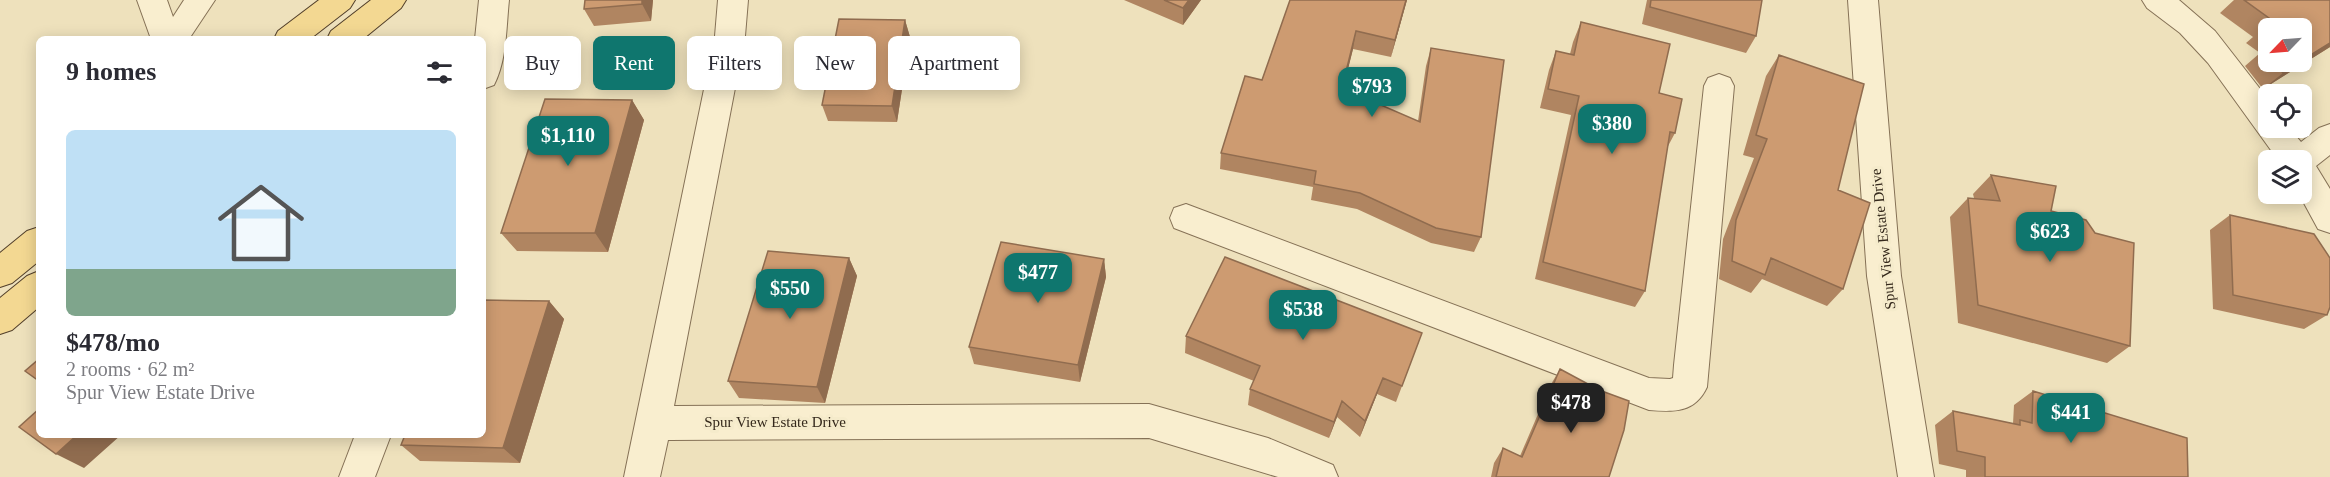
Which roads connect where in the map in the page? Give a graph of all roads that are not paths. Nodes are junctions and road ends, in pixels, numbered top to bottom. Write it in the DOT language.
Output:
graph roads {
  1 [pos="152,0"];
  2 [pos="200,0"];
  3 [pos="340,0"];
  4 [pos="391,0"];
  5 [pos="494,0"];
  6 [pos="733,0"];
  7 [pos="1863,0"];
  8 [pos="2157,0"];
  9 [pos="165,36"];
  10 [pos="175,36"];
  11 [pos="293,36"];
  12 [pos="346,36"];
  13 [pos="486,64"];
  14 [pos="1719,86"];
  15 [pos="2258,110"];
  16 [pos="2330,137"];
  17 [pos="2279,138"];
  18 [pos="2288,150"];
  19 [pos="2312,151"];
  20 [pos="2312,187"];
  21 [pos="1186,218"];
  22 [pos="2330,219"];
  23 [pos="36,244"];
  24 [pos="5,270"];
  25 [pos="36,285"];
  26 [pos="36,289"];
  27 [pos="0,319"];
  28 [pos="651,423"];
  29 [pos="372,438"];
  30 [pos="357,477"];
  31 [pos="642,477"];
  32 [pos="1320,477"];
  33 [pos="1916,477"];
  1 -- 9 [label="street"];
  2 -- 10 [label="street"];
  3 -- 11 [label="main road"];
  4 -- 12 [label="main road"];
  5 -- 13 [label="street"];
  6 -- 28 [label="street"];
  7 -- 33 [label="street, Spur View Estate Drive"];
  8 -- 15 [label="street"];
  14 -- 21 [label="street"];
  16 -- 19 [label="street"];
  17 -- 18 [label="street"];
  20 -- 22 [label="street"];
  23 -- 24 [label="main road"];
  24 -- 25 [label="main road"];
  26 -- 27 [label="main road"];
  28 -- 31 [label="street"];
  28 -- 32 [label="street, Spur View Estate Drive"];
  29 -- 30 [label="street"];
}
